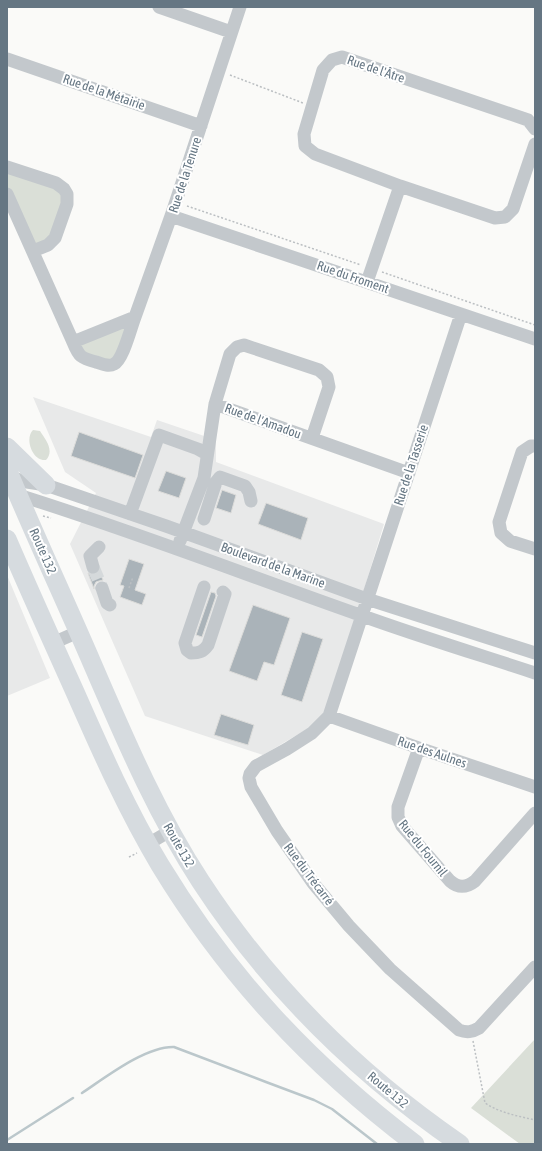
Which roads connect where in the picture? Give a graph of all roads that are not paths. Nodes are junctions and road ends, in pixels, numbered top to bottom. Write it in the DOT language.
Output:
graph roads {
  1 [pos="159,7"];
  2 [pos="240,7"];
  3 [pos="232,32"];
  4 [pos="7,58"];
  5 [pos="201,126"];
  6 [pos="535,129"];
  7 [pos="535,144"];
  8 [pos="7,167"];
  9 [pos="400,186"];
  10 [pos="7,194"];
  11 [pos="171,216"];
  12 [pos="33,252"];
  13 [pos="368,282"];
  14 [pos="460,314"];
  15 [pos="135,317"];
  16 [pos="535,339"];
  17 [pos="73,342"];
  18 [pos="215,404"];
  19 [pos="312,438"];
  20 [pos="535,446"];
  21 [pos="7,447"];
  22 [pos="207,454"];
  23 [pos="9,473"];
  24 [pos="409,473"];
  25 [pos="46,485"];
  26 [pos="18,495"];
  27 [pos="251,501"];
  28 [pos="130,514"];
  29 [pos="204,519"];
  30 [pos="183,532"];
  31 [pos="7,539"];
  32 [pos="99,547"];
  33 [pos="178,548"];
  34 [pos="535,549"];
  35 [pos="93,567"];
  36 [pos="204,587"];
  37 [pos="102,588"];
  38 [pos="223,592"];
  39 [pos="367,599"];
  40 [pos="110,605"];
  41 [pos="362,616"];
  42 [pos="78,632"];
  43 [pos="53,643"];
  44 [pos="535,653"];
  45 [pos="535,673"];
  46 [pos="329,716"];
  47 [pos="418,748"];
  48 [pos="535,786"];
  49 [pos="535,813"];
  50 [pos="170,831"];
  51 [pos="148,844"];
  52 [pos="535,967"];
  53 [pos="414,1144"];
  54 [pos="460,1144"];
  1 -- 3 [label="street"];
  2 -- 3 [label="street, Rue de la Tenure"];
  3 -- 5 [label="street, Rue de la Tenure"];
  4 -- 5 [label="street, Rue de la Métairie"];
  5 -- 11 [label="street, Rue de la Tenure"];
  6 -- 9 [label="street, Rue de l'Âtre"];
  7 -- 9 [label="street, Rue de l'Âtre"];
  8 -- 12 [label="street"];
  9 -- 13 [label="street"];
  10 -- 12 [label="street, Rue de la Tenure"];
  11 -- 13 [label="street, Rue du Froment"];
  11 -- 15 [label="street, Rue de la Tenure"];
  12 -- 17 [label="street, Rue de la Tenure"];
  13 -- 14 [label="street, Rue du Froment"];
  14 -- 16 [label="street, Rue du Froment"];
  14 -- 24 [label="street, Rue de la Tasserie"];
  15 -- 17 [label="street"];
  15 -- 17 [label="street, Rue de la Tenure"];
  18 -- 19 [label="street, Rue de l'Amadou"];
  18 -- 19 [label="street, Rue de l'Amadou"];
  18 -- 22 [label="street, Rue de l'Amadou"];
  19 -- 24 [label="street, Rue de l'Amadou"];
  20 -- 34 [label="street"];
  21 -- 25 [label="highway"];
  22 -- 28 [label="street"];
  22 -- 30 [label="street, Rue de l'Amadou"];
  23 -- 25 [label="street, Boulevard de la Marine"];
  23 -- 26 [label="highway, Route 132"];
  24 -- 39 [label="street, Rue de la Tasserie"];
  25 -- 28 [label="street, Boulevard de la Marine"];
  26 -- 33 [label="street, Boulevard de la Marine"];
  26 -- 42 [label="highway, Route 132"];
  27 -- 29 [label="street"];
  28 -- 30 [label="street, Boulevard de la Marine"];
  30 -- 33 [label="street, Rue de l'Amadou"];
  30 -- 39 [label="street, Boulevard de la Marine"];
  31 -- 43 [label="highway, Route 132"];
  32 -- 35 [label="street"];
  33 -- 41 [label="street, Boulevard de la Marine"];
  36 -- 38 [label="street"];
  37 -- 40 [label="street"];
  39 -- 41 [label="street, Rue de la Tasserie"];
  39 -- 44 [label="street, Boulevard de la Marine"];
  41 -- 45 [label="street, Boulevard de la Marine"];
  41 -- 46 [label="street, Rue du Trécarré"];
  42 -- 43 [label="street"];
  42 -- 50 [label="highway, Route 132"];
  43 -- 51 [label="highway, Route 132"];
  46 -- 47 [label="street, Rue des Aulnes"];
  46 -- 52 [label="street, Rue du Trécarré"];
  47 -- 48 [label="street, Rue des Aulnes"];
  47 -- 49 [label="street, Rue du Fournil"];
  50 -- 51 [label="street"];
  50 -- 54 [label="highway, Route 132"];
  51 -- 53 [label="highway, Route 132"];
}
